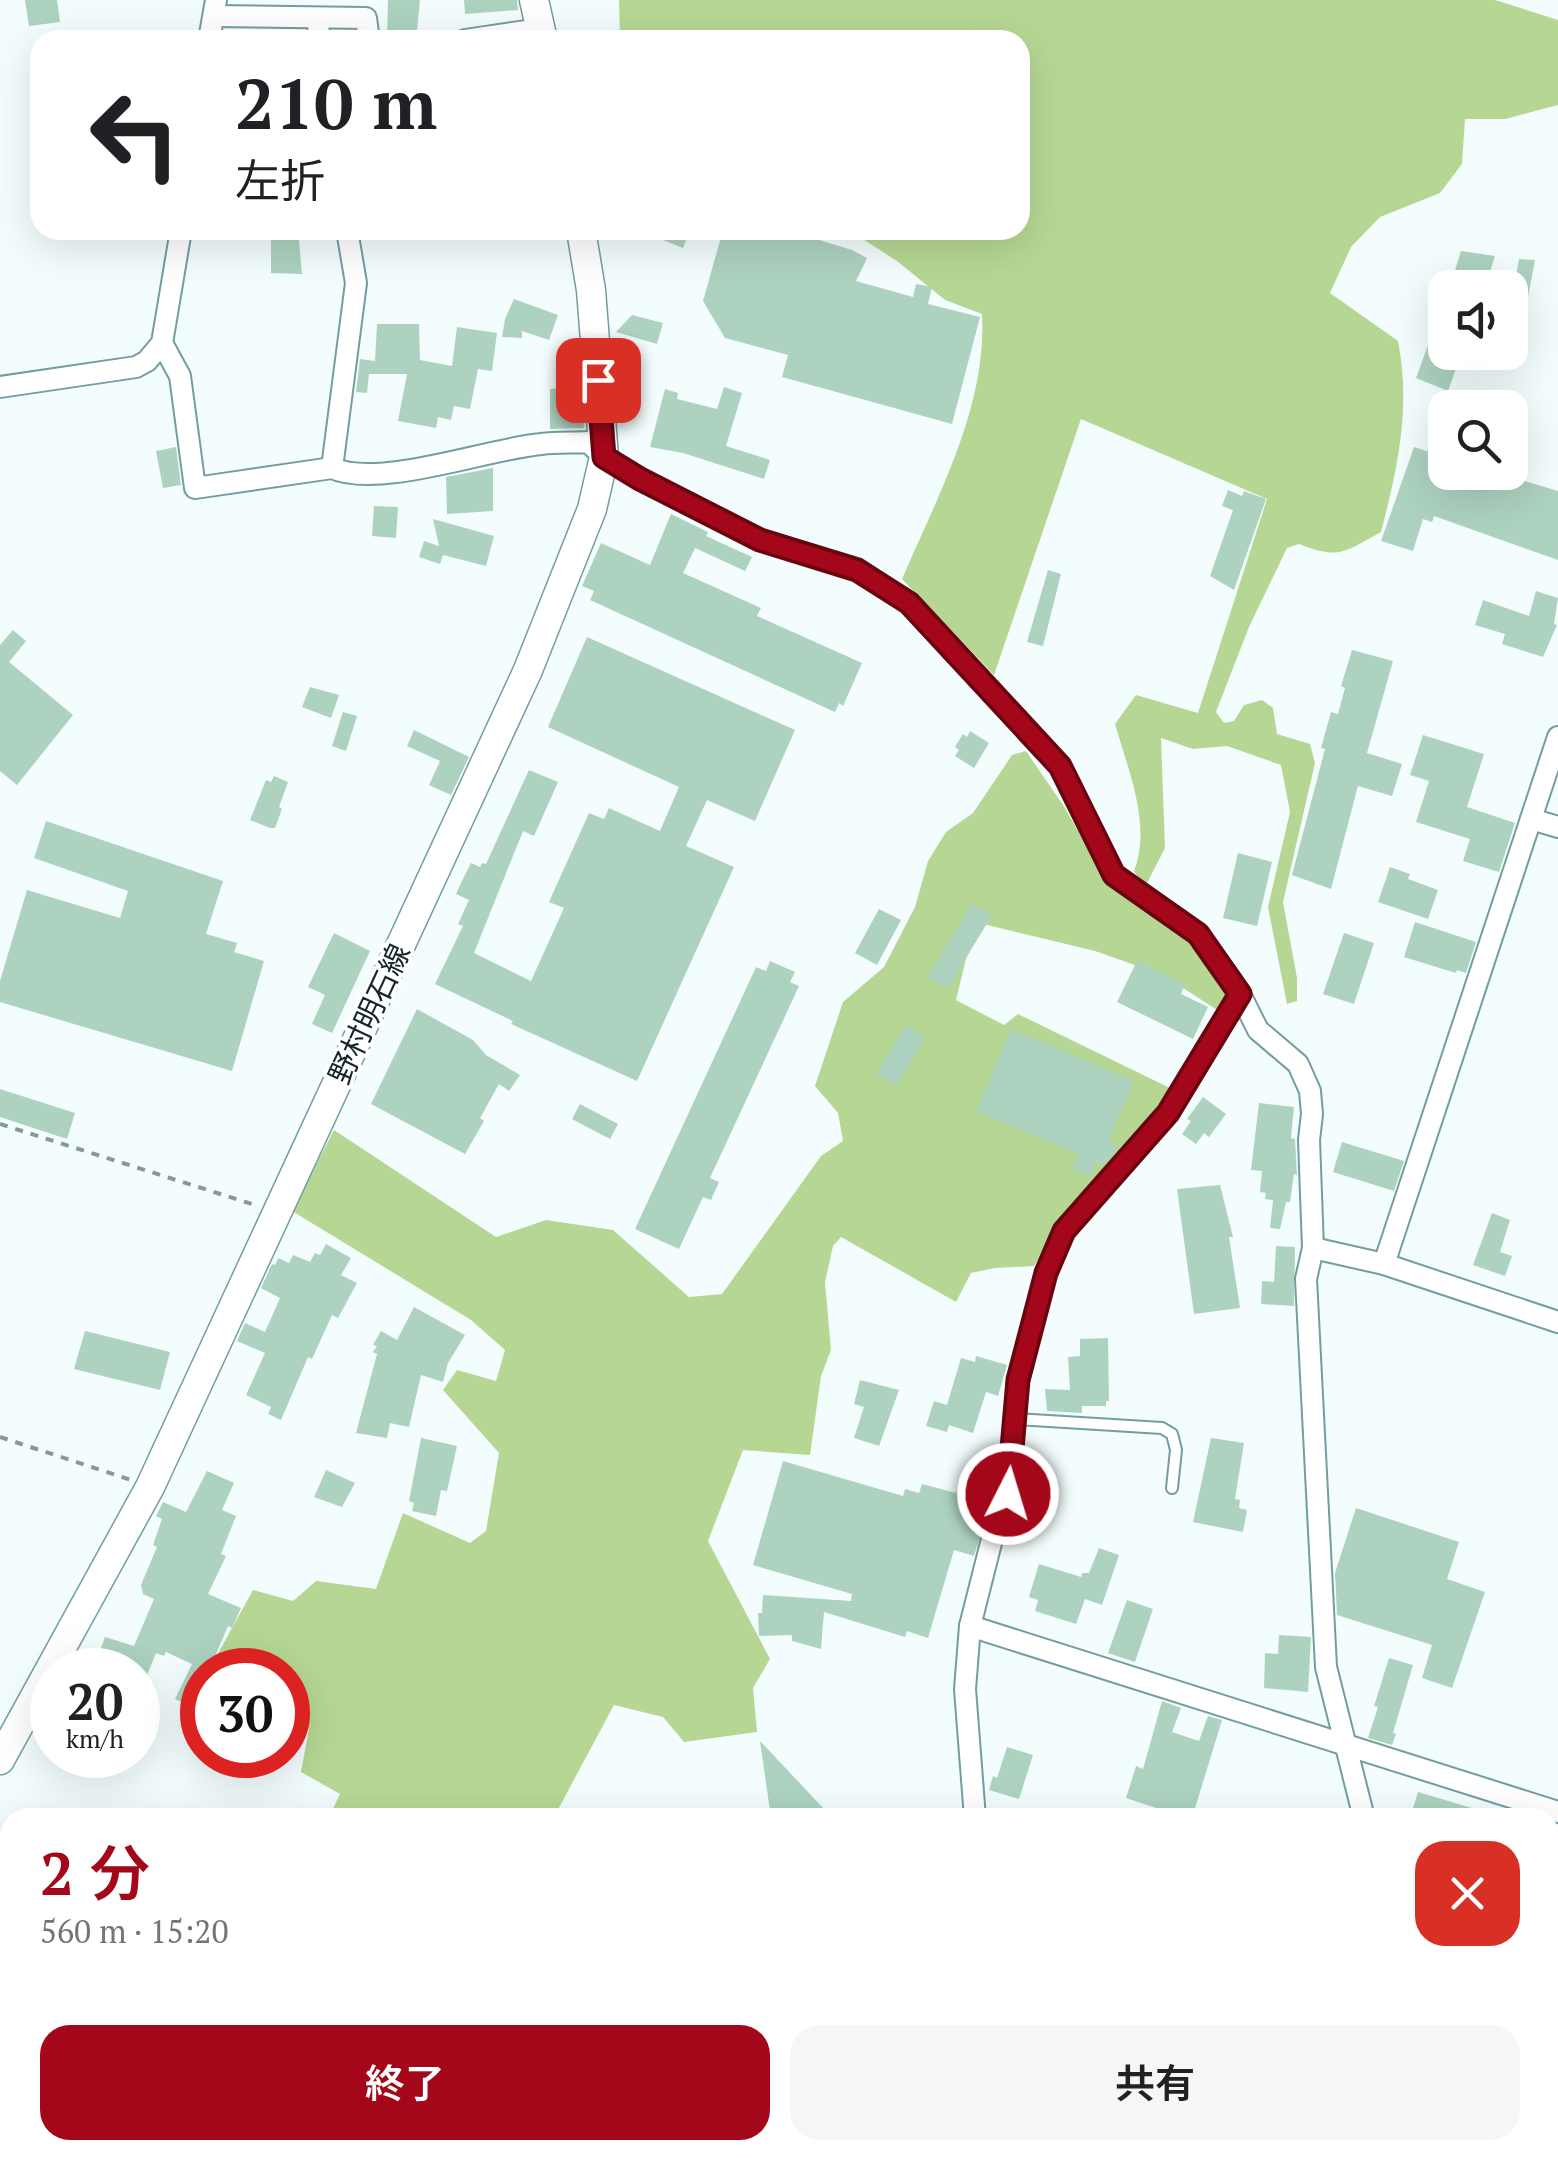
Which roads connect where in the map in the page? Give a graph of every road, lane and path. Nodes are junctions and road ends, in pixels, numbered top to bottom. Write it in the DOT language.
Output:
graph roads {
  1 [pos="534,0"];
  2 [pos="215,8"];
  3 [pos="317,18"];
  4 [pos="319,30"];
  5 [pos="367,30"];
  6 [pos="540,30"];
  7 [pos="179,240"];
  8 [pos="349,240"];
  9 [pos="583,240"];
  10 [pos="162,344"];
  11 [pos="0,386"];
  12 [pos="604,457"];
  13 [pos="332,468"];
  14 [pos="1558,737"];
  15 [pos="1531,819"];
  16 [pos="1558,827"];
  17 [pos="1240,994"];
  18 [pos="0,1124"];
  19 [pos="279,1212"];
  20 [pos="1313,1248"];
  21 [pos="1384,1264"];
  22 [pos="1558,1322"];
  23 [pos="1014,1419"];
  24 [pos="0,1437"];
  25 [pos="150,1487"];
  26 [pos="1172,1488"];
  27 [pos="970,1626"];
  28 [pos="1345,1743"];
  29 [pos="1,1757"];
  30 [pos="975,1808"];
  31 [pos="1361,1808"];
  32 [pos="1546,1808"];
  1 -- 6 [label="main road"];
  2 -- 3 [label="street"];
  3 -- 4 [label="street"];
  3 -- 5 [label="street"];
  7 -- 10 [label="street"];
  8 -- 13 [label="street"];
  9 -- 12 [label="main road, 野村明石線"];
  10 -- 11 [label="street"];
  10 -- 13 [label="street"];
  12 -- 13 [label="street"];
  12 -- 17 [label="street"];
  12 -- 19 [label="main road, 野村明石線"];
  14 -- 15 [label="street"];
  15 -- 16 [label="street"];
  15 -- 21 [label="street"];
  17 -- 20 [label="street"];
  17 -- 23 [label="street"];
  18 -- 19 [label="path"];
  19 -- 25 [label="main road, 野村明石線"];
  20 -- 21 [label="street"];
  20 -- 28 [label="street"];
  21 -- 22 [label="street"];
  23 -- 26 [label="lane"];
  23 -- 27 [label="street"];
  24 -- 25 [label="path"];
  25 -- 29 [label="main road, 野村明石線"];
  27 -- 28 [label="street"];
  27 -- 30 [label="street"];
  28 -- 31 [label="street"];
  28 -- 32 [label="street"];
}
